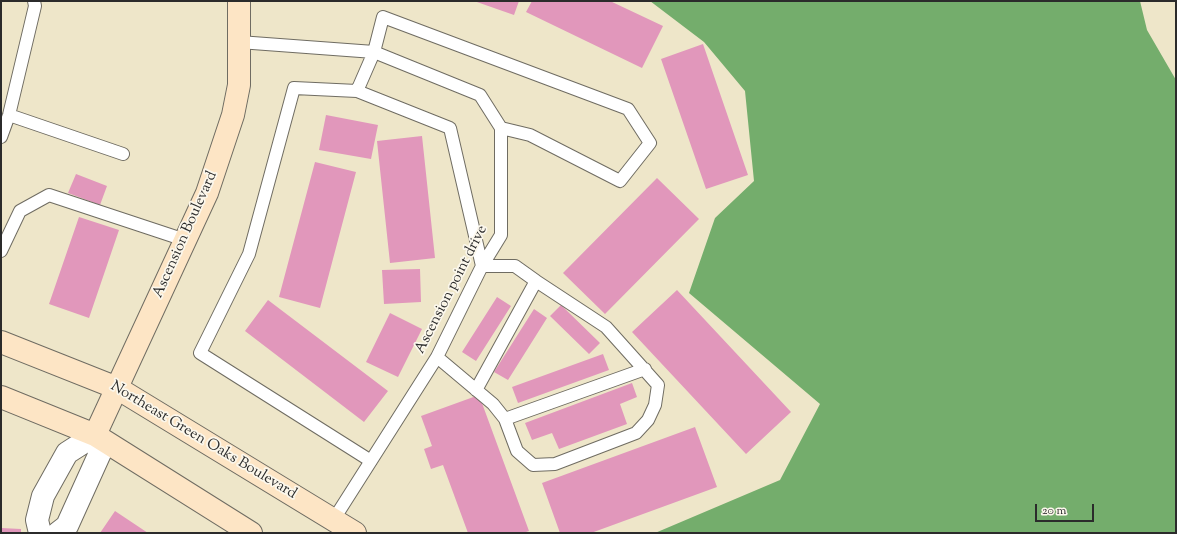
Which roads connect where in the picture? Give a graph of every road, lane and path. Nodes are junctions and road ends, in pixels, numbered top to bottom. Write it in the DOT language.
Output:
graph roads {
  1 [pos="34,1"];
  2 [pos="239,1"];
  3 [pos="239,42"];
  4 [pos="374,52"];
  5 [pos="357,91"];
  6 [pos="10,115"];
  7 [pos="501,128"];
  8 [pos="1,137"];
  9 [pos="123,154"];
  10 [pos="185,240"];
  11 [pos="1,251"];
  12 [pos="482,266"];
  13 [pos="536,282"];
  14 [pos="1,342"];
  15 [pos="437,358"];
  16 [pos="645,369"];
  17 [pos="117,388"];
  18 [pos="476,390"];
  19 [pos="1,397"];
  20 [pos="505,419"];
  21 [pos="95,435"];
  22 [pos="371,461"];
  23 [pos="334,519"];
  24 [pos="40,533"];
  25 [pos="58,533"];
  26 [pos="251,533"];
  27 [pos="356,533"];
  1 -- 6 [label="lane"];
  2 -- 3 [label="main road, Ascension Boulevard"];
  3 -- 4 [label="lane"];
  3 -- 10 [label="main road, Ascension Boulevard"];
  4 -- 5 [label="lane"];
  4 -- 7 [label="lane"];
  4 -- 7 [label="lane"];
  5 -- 12 [label="lane"];
  5 -- 22 [label="lane"];
  6 -- 8 [label="lane"];
  6 -- 9 [label="lane"];
  7 -- 12 [label="lane, Ascension point drive"];
  10 -- 11 [label="lane"];
  10 -- 17 [label="main road, Ascension Boulevard"];
  12 -- 13 [label="lane"];
  12 -- 15 [label="lane, Ascension point drive"];
  13 -- 16 [label="lane"];
  13 -- 18 [label="lane"];
  14 -- 17 [label="main road, Northeast Green Oaks Boulevard"];
  15 -- 18 [label="lane"];
  15 -- 22 [label="lane, Ascension point drive"];
  16 -- 20 [label="lane"];
  16 -- 20 [label="lane"];
  17 -- 21 [label="main road, Ascension Boulevard"];
  17 -- 23 [label="main road, Northeast Green Oaks Boulevard"];
  18 -- 20 [label="lane"];
  19 -- 21 [label="main road"];
  21 -- 24 [label="street"];
  21 -- 25 [label="street"];
  21 -- 26 [label="main road"];
  22 -- 23 [label="lane, Ascension point drive"];
  23 -- 27 [label="main road, Northeast Green Oaks Boulevard"];
}
